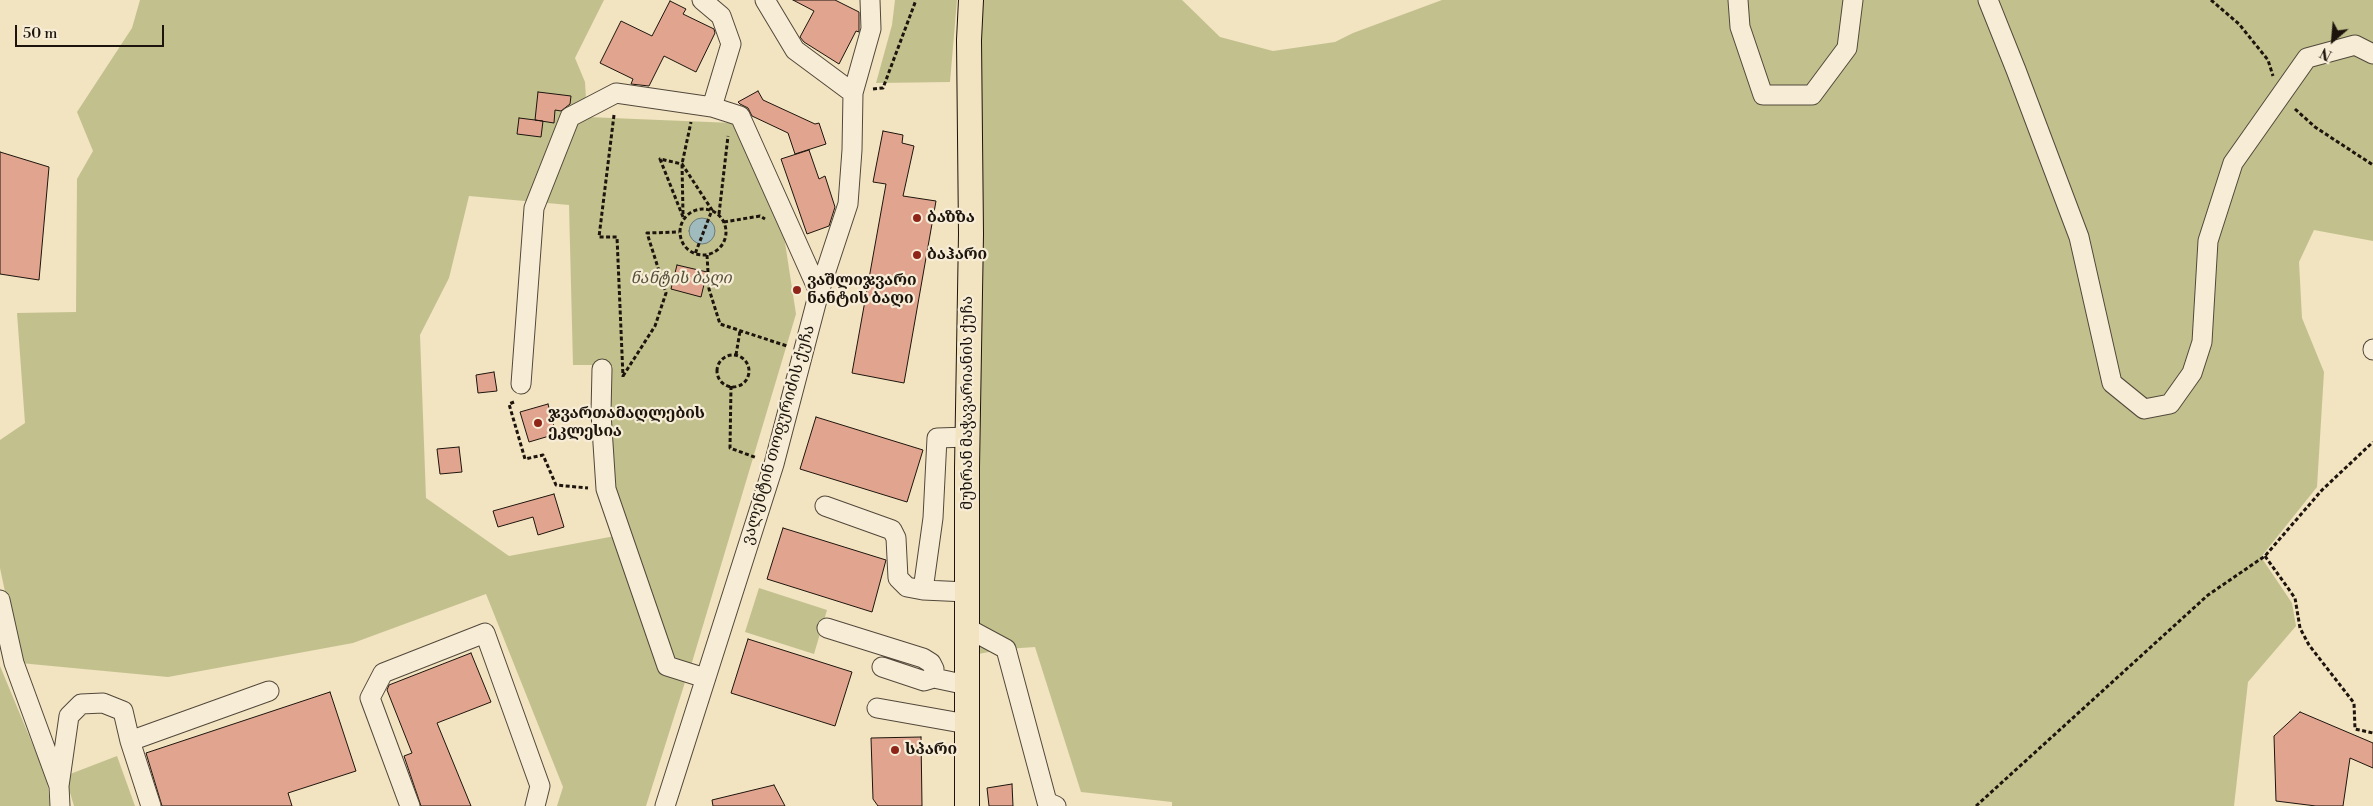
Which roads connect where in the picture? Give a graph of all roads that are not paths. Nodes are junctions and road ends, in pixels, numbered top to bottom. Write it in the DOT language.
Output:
graph roads {
  1 [pos="702,0"];
  2 [pos="765,0"];
  3 [pos="870,0"];
  4 [pos="971,0"];
  5 [pos="1738,0"];
  6 [pos="1852,0"];
  7 [pos="1988,0"];
  8 [pos="2373,54"];
  9 [pos="853,93"];
  10 [pos="712,107"];
  11 [pos="819,292"];
  12 [pos="602,369"];
  13 [pos="521,384"];
  14 [pos="968,438"];
  15 [pos="825,506"];
  16 [pos="923,590"];
  17 [pos="967,592"];
  18 [pos="0,600"];
  19 [pos="827,628"];
  20 [pos="967,628"];
  21 [pos="1006,649"];
  22 [pos="882,667"];
  23 [pos="967,676"];
  24 [pos="705,678"];
  25 [pos="934,678"];
  26 [pos="270,690"];
  27 [pos="877,708"];
  28 [pos="967,724"];
  29 [pos="130,741"];
  30 [pos="59,786"];
  31 [pos="1050,805"];
  32 [pos="60,806"];
  33 [pos="152,806"];
  34 [pos="410,806"];
  35 [pos="536,806"];
  36 [pos="665,806"];
  37 [pos="967,806"];
  1 -- 10 [label="street"];
  2 -- 9 [label="street"];
  3 -- 9 [label="street, ვალენტინ თოფურიძის ქუჩა"];
  4 -- 14 [label="main road, მუხრან მაჭავარიანის ქუჩა"];
  5 -- 6 [label="street"];
  7 -- 8 [label="street"];
  9 -- 11 [label="street, ვალენტინ თოფურიძის ქუჩა"];
  10 -- 11 [label="street"];
  10 -- 13 [label="street"];
  11 -- 24 [label="street, ვალენტინ თოფურიძის ქუჩა"];
  12 -- 24 [label="street"];
  14 -- 16 [label="street"];
  14 -- 17 [label="main road, მუხრან მაჭავარიანის ქუჩა"];
  15 -- 16 [label="street"];
  16 -- 17 [label="street"];
  17 -- 20 [label="main road, მუხრან მაჭავარიანის ქუჩა"];
  18 -- 30 [label="street"];
  19 -- 25 [label="street"];
  20 -- 21 [label="street"];
  20 -- 23 [label="main road, მუხრან მაჭავარიანის ქუჩა"];
  21 -- 23 [label="street"];
  21 -- 31 [label="street"];
  22 -- 25 [label="street"];
  23 -- 25 [label="street"];
  23 -- 28 [label="main road, მუხრან მაჭავარიანის ქუჩა"];
  24 -- 36 [label="street, ვალენტინ თოფურიძის ქუჩა"];
  26 -- 29 [label="street"];
  27 -- 28 [label="street"];
  28 -- 37 [label="main road, მუხრან მაჭავარიანის ქუჩა"];
  29 -- 30 [label="street"];
  29 -- 33 [label="street"];
  30 -- 32 [label="street"];
  34 -- 35 [label="street"];
}
